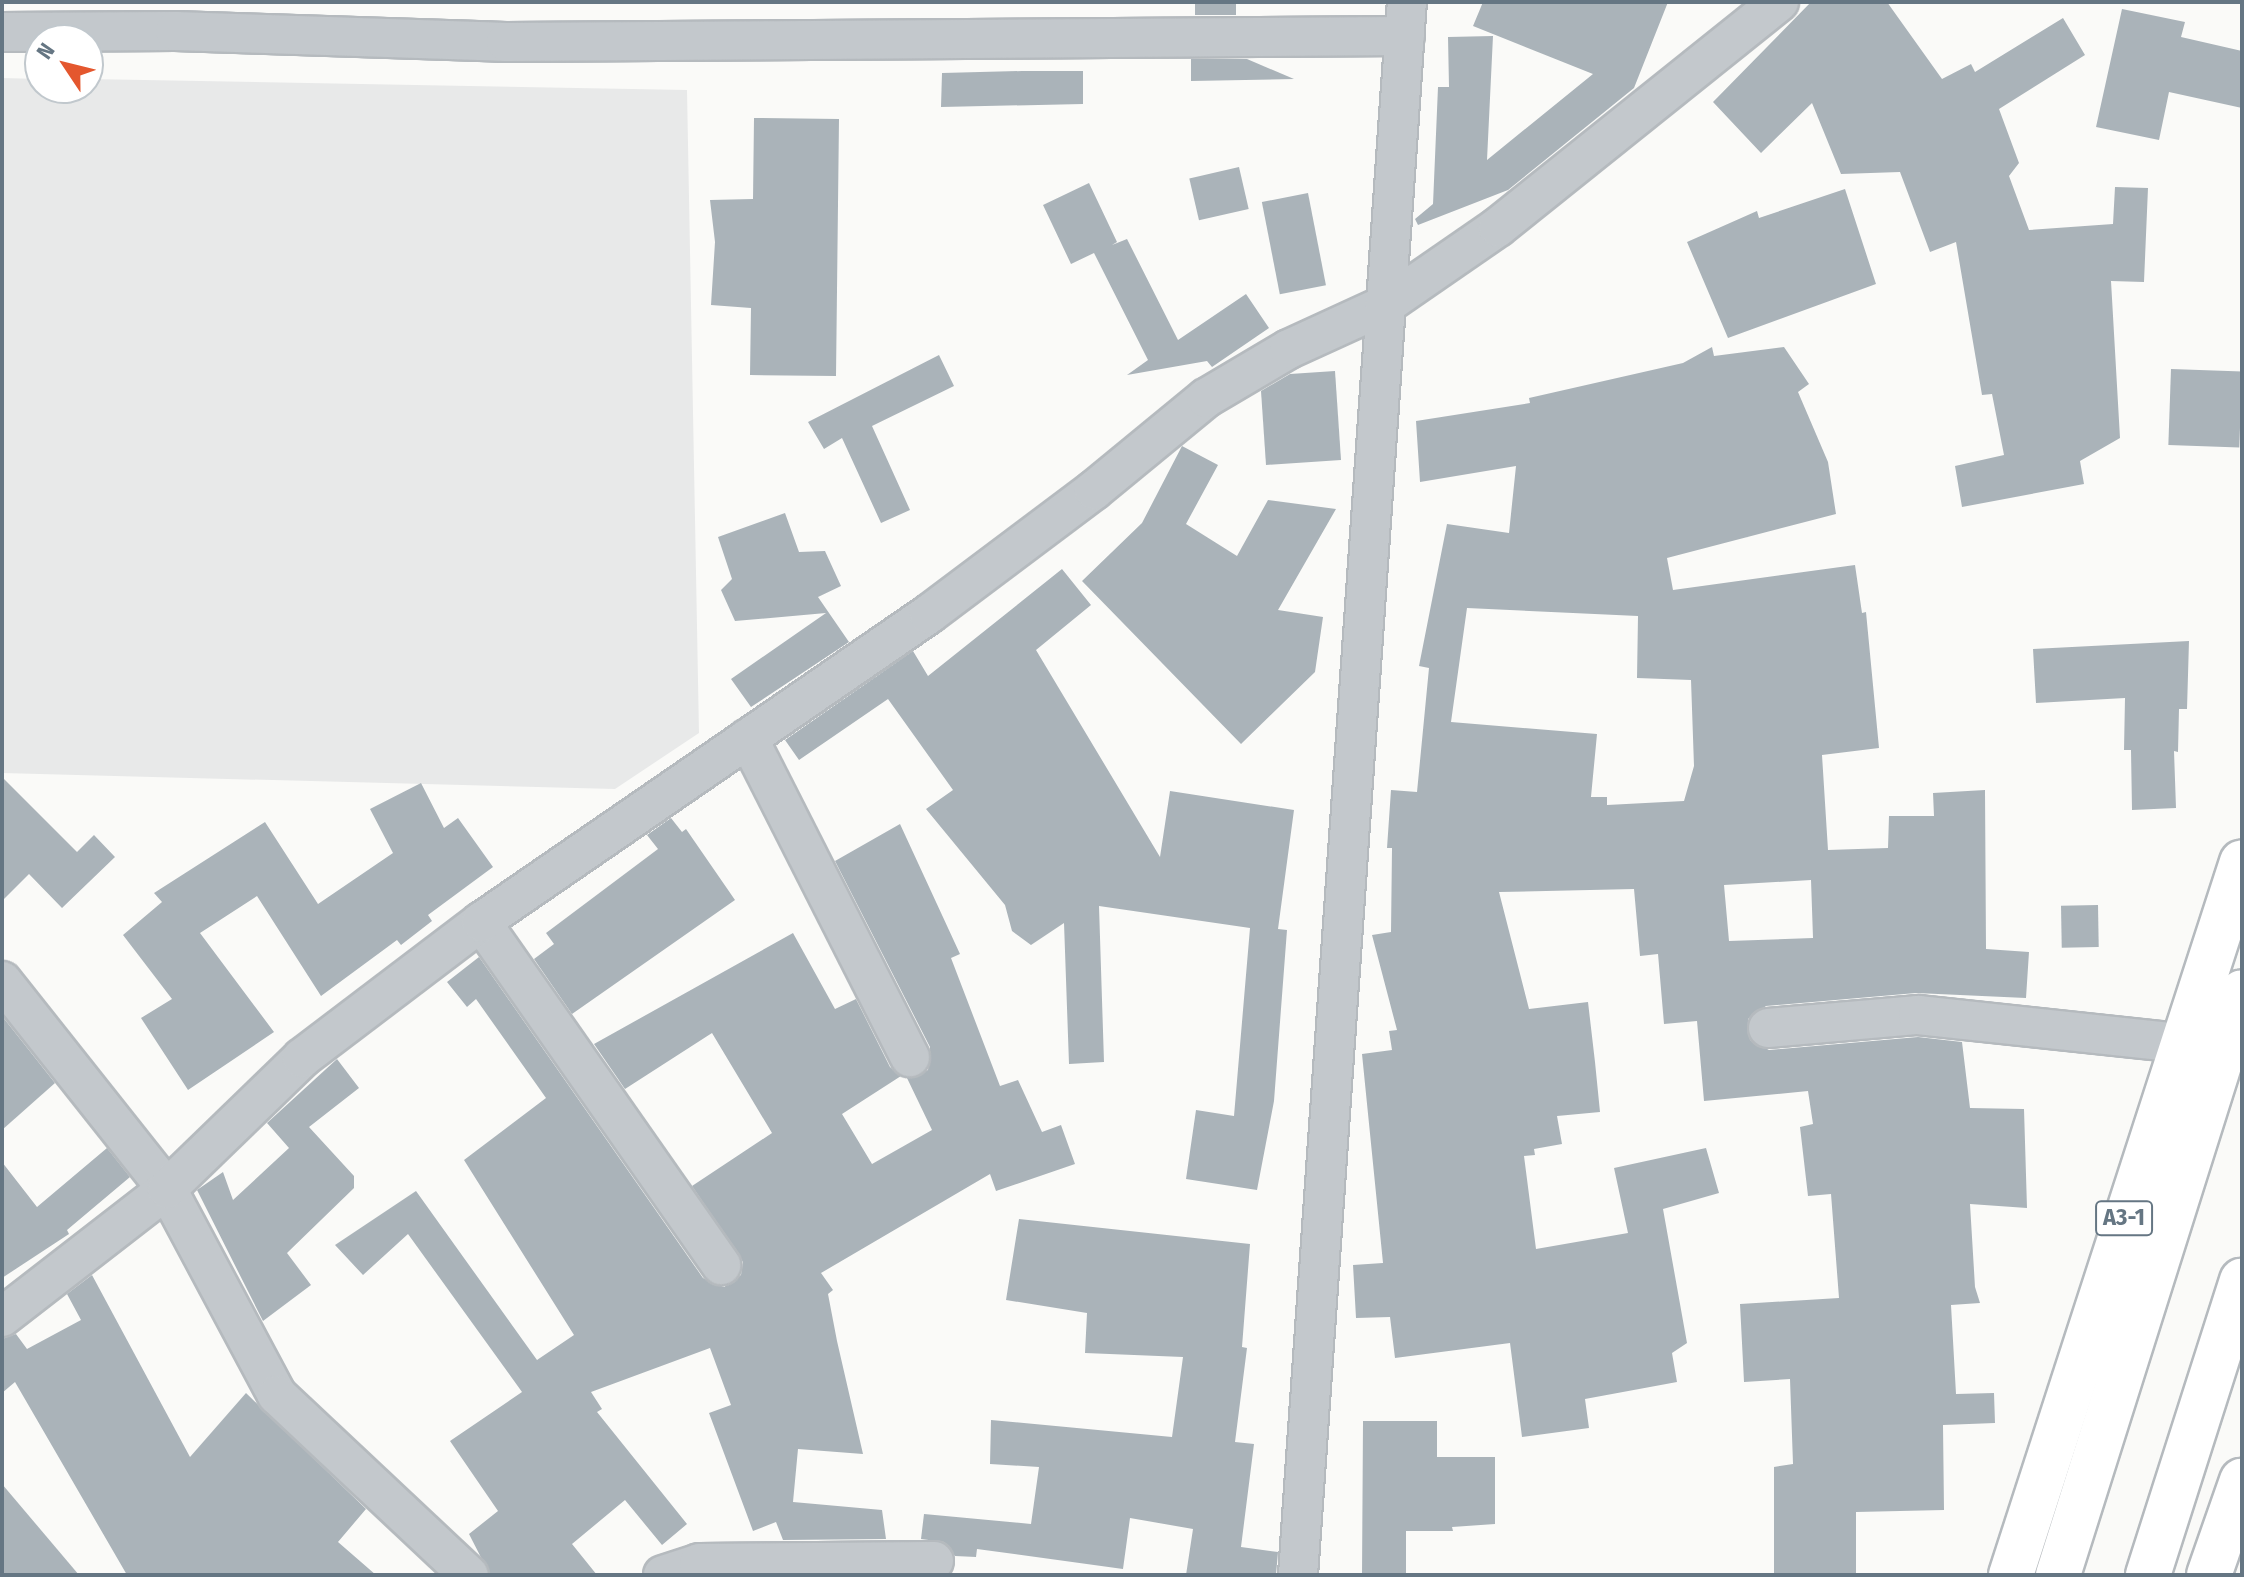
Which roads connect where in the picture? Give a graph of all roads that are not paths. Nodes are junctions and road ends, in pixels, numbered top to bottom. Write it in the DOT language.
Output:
graph roads {
  1 [pos="1779,2"];
  2 [pos="1406,19"];
  3 [pos="2,32"];
  4 [pos="1385,305"];
  5 [pos="748,738"];
  6 [pos="2242,862"];
  7 [pos="481,922"];
  8 [pos="2,981"];
  9 [pos="2242,992"];
  10 [pos="1768,1028"];
  11 [pos="2179,1043"];
  12 [pos="910,1057"];
  13 [pos="167,1189"];
  14 [pos="721,1265"];
  15 [pos="2242,1281"];
  16 [pos="2,1317"];
  17 [pos="2242,1481"];
  18 [pos="934,1561"];
  19 [pos="759,1569"];
  20 [pos="469,1575"];
  21 [pos="663,1575"];
  22 [pos="1298,1575"];
  23 [pos="2011,1575"];
  24 [pos="2058,1575"];
  25 [pos="2148,1575"];
  26 [pos="2209,1575"];
  1 -- 4 [label="street"];
  2 -- 3 [label="street"];
  2 -- 4 [label="street"];
  4 -- 5 [label="street"];
  4 -- 22 [label="street"];
  5 -- 7 [label="street"];
  5 -- 12 [label="street"];
  6 -- 11 [label="main road, A3-1"];
  7 -- 13 [label="street"];
  7 -- 14 [label="street"];
  8 -- 13 [label="street"];
  9 -- 24 [label="main road, A3-1"];
  10 -- 11 [label="street"];
  11 -- 23 [label="main road, A3-1"];
  13 -- 16 [label="street"];
  13 -- 20 [label="street"];
  15 -- 25 [label="main road"];
  17 -- 26 [label="main road"];
  18 -- 19 [label="street"];
  19 -- 21 [label="street"];
}
